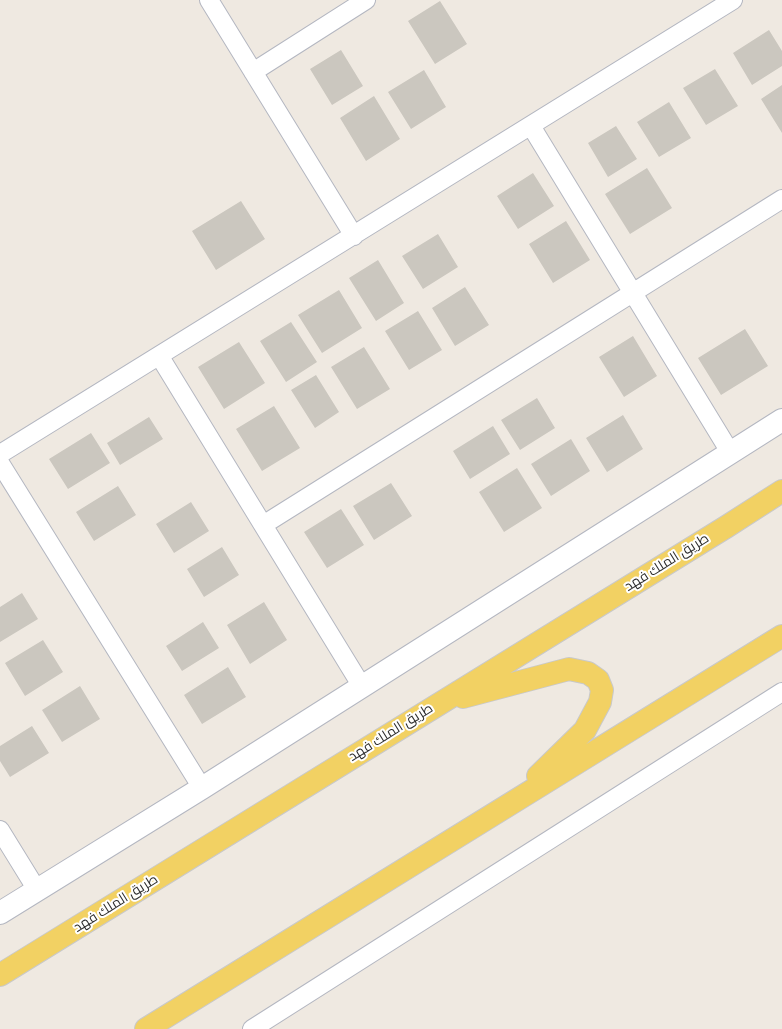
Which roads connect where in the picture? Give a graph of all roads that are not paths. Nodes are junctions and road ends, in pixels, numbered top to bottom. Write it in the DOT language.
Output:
graph roads {
  1 [pos="209,0"];
  2 [pos="366,0"];
  3 [pos="733,0"];
  4 [pos="253,72"];
  5 [pos="531,126"];
  6 [pos="782,199"];
  7 [pos="354,236"];
  8 [pos="633,293"];
  9 [pos="160,357"];
  10 [pos="782,420"];
  11 [pos="730,452"];
  12 [pos="0,454"];
  13 [pos="0,463"];
  14 [pos="782,491"];
  15 [pos="263,525"];
  16 [pos="782,636"];
  17 [pos="361,686"];
  18 [pos="782,692"];
  19 [pos="442,703"];
  20 [pos="202,788"];
  21 [pos="509,805"];
  22 [pos="0,830"];
  23 [pos="37,890"];
  24 [pos="0,913"];
  25 [pos="0,975"];
  26 [pos="146,1029"];
  27 [pos="252,1029"];
  1 -- 4 [label="street"];
  2 -- 4 [label="street"];
  3 -- 5 [label="street"];
  4 -- 7 [label="street"];
  5 -- 7 [label="street"];
  5 -- 8 [label="street"];
  6 -- 8 [label="street"];
  7 -- 9 [label="street"];
  8 -- 11 [label="street"];
  8 -- 15 [label="street"];
  9 -- 12 [label="street"];
  9 -- 15 [label="street"];
  10 -- 11 [label="street"];
  11 -- 17 [label="street"];
  13 -- 20 [label="street"];
  14 -- 19 [label="main road, طريق الملك فهد"];
  15 -- 17 [label="street"];
  16 -- 21 [label="main road"];
  17 -- 20 [label="street"];
  18 -- 27 [label="street"];
  19 -- 21 [label="main road"];
  19 -- 25 [label="main road, طريق الملك فهد"];
  20 -- 23 [label="street"];
  21 -- 26 [label="main road"];
  22 -- 23 [label="street"];
  23 -- 24 [label="street"];
}
